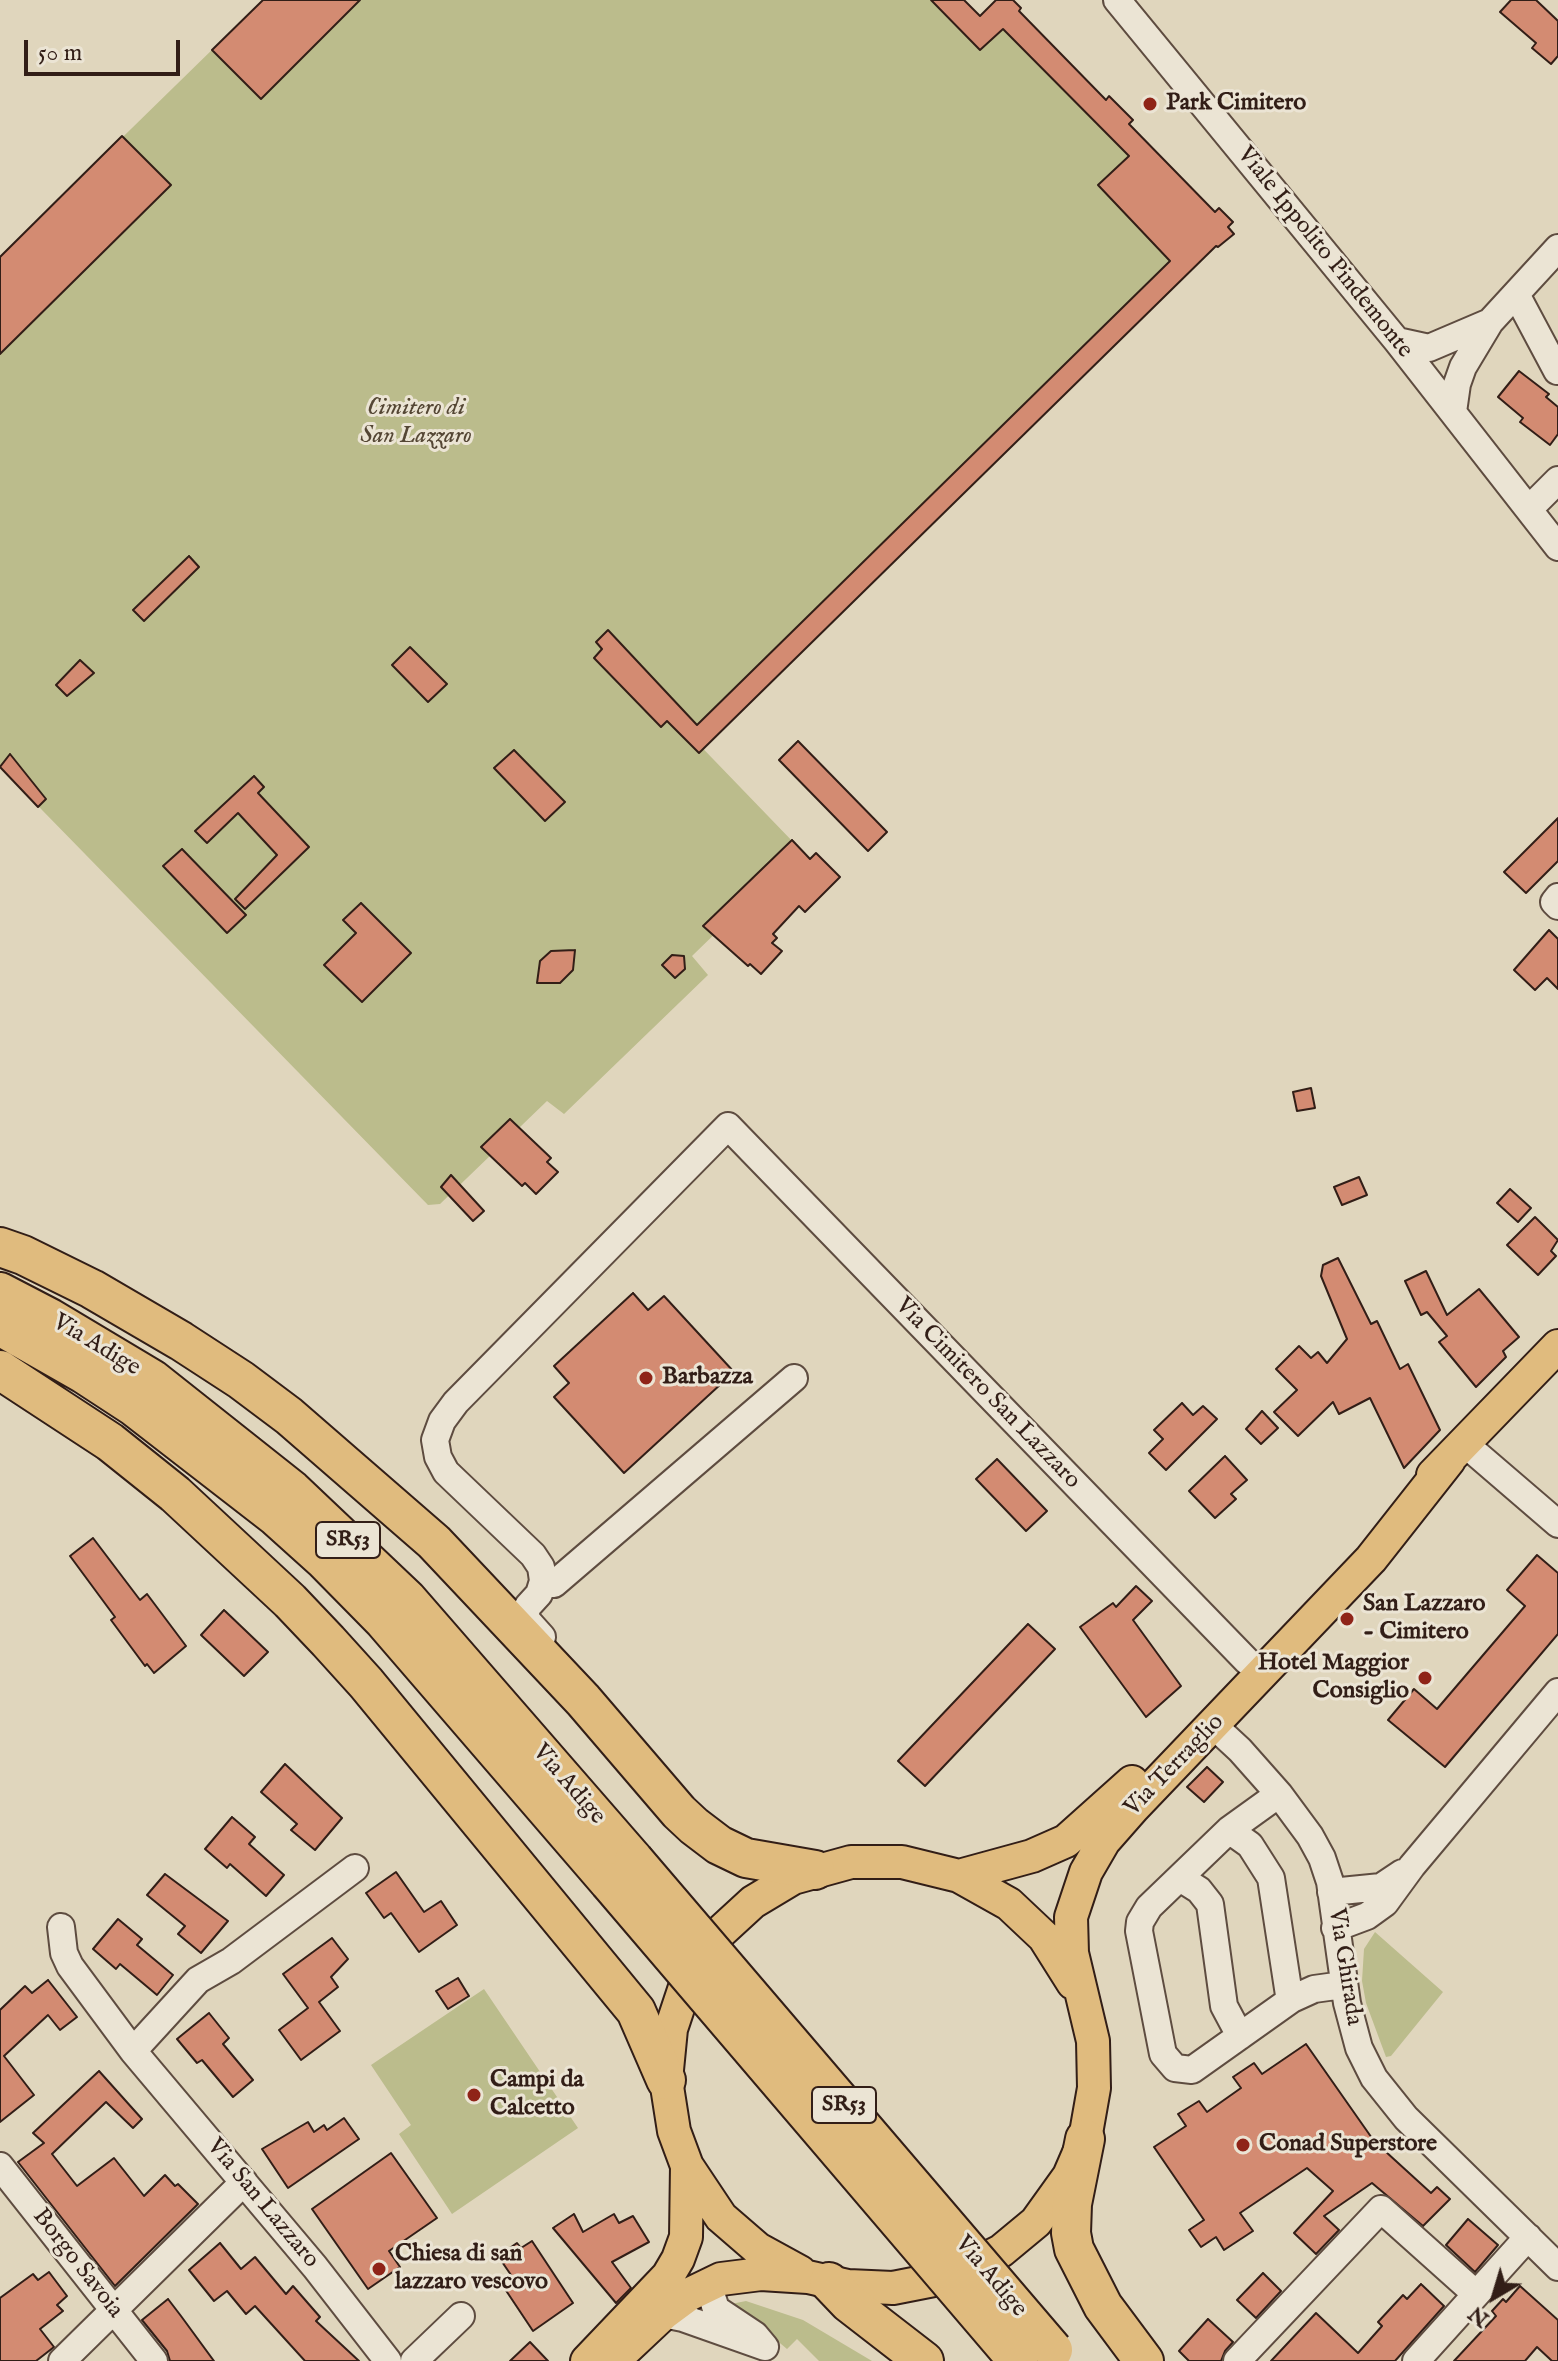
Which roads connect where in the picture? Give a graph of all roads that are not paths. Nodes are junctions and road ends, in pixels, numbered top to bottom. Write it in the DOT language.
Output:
graph roads {
  1 [pos="1121,3"];
  2 [pos="1558,248"];
  3 [pos="1516,294"];
  4 [pos="1490,322"];
  5 [pos="1397,341"];
  6 [pos="1557,371"];
  7 [pos="1453,412"];
  8 [pos="1558,480"];
  9 [pos="1542,513"];
  10 [pos="1558,547"];
  11 [pos="1558,897"];
  12 [pos="1558,906"];
  13 [pos="0,1247"];
  14 [pos="0,1292"];
  15 [pos="0,1326"];
  16 [pos="1557,1349"];
  17 [pos="0,1370"];
  18 [pos="794,1378"];
  19 [pos="1457,1452"];
  20 [pos="1558,1524"];
  21 [pos="543,1581"];
  22 [pos="1247,1661"];
  23 [pos="1558,1692"];
  24 [pos="583,1700"];
  25 [pos="1213,1725"];
  26 [pos="1279,1794"];
  27 [pos="1229,1830"];
  28 [pos="1412,1866"];
  29 [pos="355,1868"];
  30 [pos="815,1870"];
  31 [pos="622,1871"];
  32 [pos="959,1876"];
  33 [pos="1180,1878"];
  34 [pos="1331,1892"];
  35 [pos="61,1927"];
  36 [pos="1335,1928"];
  37 [pos="1343,1985"];
  38 [pos="1081,1996"];
  39 [pos="1292,1999"];
  40 [pos="1240,2036"];
  41 [pos="133,2051"];
  42 [pos="666,2080"];
  43 [pos="1085,2139"];
  44 [pos="0,2166"];
  45 [pos="687,2166"];
  46 [pos="244,2182"];
  47 [pos="1528,2237"];
  48 [pos="1558,2267"];
  49 [pos="818,2279"];
  50 [pos="708,2284"];
  51 [pos="1476,2294"];
  52 [pos="113,2310"];
  53 [pos="663,2314"];
  54 [pos="461,2316"];
  55 [pos="773,2354"];
  56 [pos="624,2357"];
  57 [pos="1044,2357"];
  58 [pos="62,2361"];
  59 [pos="154,2361"];
  60 [pos="388,2361"];
  61 [pos="414,2361"];
  62 [pos="587,2361"];
  63 [pos="924,2361"];
  64 [pos="1144,2361"];
  65 [pos="1237,2361"];
  66 [pos="1416,2361"];
  1 -- 5 [label="street, Viale Ippolito Pindemonte"];
  2 -- 3 [label="street"];
  3 -- 4 [label="street"];
  3 -- 6 [label="street"];
  4 -- 5 [label="street"];
  4 -- 7 [label="street"];
  5 -- 7 [label="street, Viale Ippolito Pindemonte"];
  7 -- 9 [label="street, Viale Ippolito Pindemonte"];
  8 -- 9 [label="street"];
  9 -- 10 [label="street, Viale Ippolito Pindemonte"];
  11 -- 12 [label="street"];
  13 -- 24 [label="highway"];
  14 -- 31 [label="highway, Via Adige / SR53"];
  15 -- 31 [label="highway, Via Adige / SR53"];
  16 -- 19 [label="main road, Via Terraglio"];
  17 -- 42 [label="highway"];
  18 -- 21 [label="street"];
  19 -- 20 [label="street"];
  19 -- 22 [label="main road, Via Terraglio"];
  19 -- 25 [label="main road, Via Terraglio"];
  21 -- 22 [label="street, Via Cimitero San Lazzaro"];
  21 -- 24 [label="street"];
  22 -- 32 [label="main road, Via Terraglio"];
  23 -- 28 [label="street"];
  24 -- 30 [label="highway"];
  25 -- 26 [label="street, Via Ghirada"];
  25 -- 38 [label="main road, Via Terraglio"];
  26 -- 27 [label="street"];
  26 -- 34 [label="street, Via Ghirada"];
  27 -- 33 [label="street"];
  27 -- 39 [label="street"];
  28 -- 34 [label="street"];
  28 -- 36 [label="street"];
  29 -- 41 [label="street"];
  30 -- 32 [label="main road, Via Terraglio"];
  30 -- 42 [label="main road, Via Terraglio"];
  31 -- 57 [label="highway, Via Adige / SR53, bridge"];
  32 -- 38 [label="main road, Via Terraglio"];
  33 -- 40 [label="street"];
  33 -- 40 [label="street"];
  34 -- 36 [label="street, Via Ghirada"];
  35 -- 41 [label="street, Via San Lazzaro"];
  36 -- 37 [label="street, Via Ghirada"];
  37 -- 39 [label="street"];
  37 -- 47 [label="street, Via Ghirada"];
  38 -- 43 [label="main road, Via Terraglio"];
  39 -- 40 [label="street"];
  41 -- 46 [label="street, Via San Lazzaro"];
  42 -- 45 [label="main road, Via Terraglio"];
  43 -- 49 [label="main road, Via Terraglio"];
  43 -- 64 [label="highway"];
  44 -- 52 [label="street, Borgo Savoia"];
  45 -- 49 [label="main road, Via Terraglio"];
  45 -- 62 [label="main road, Via Terraglio"];
  46 -- 52 [label="street"];
  46 -- 60 [label="street, Via San Lazzaro"];
  47 -- 48 [label="street, Via Ghirada"];
  47 -- 51 [label="street"];
  49 -- 50 [label="main road, Via Terraglio"];
  49 -- 63 [label="highway"];
  50 -- 53 [label="main road, Via Terraglio"];
  50 -- 55 [label="street"];
  51 -- 65 [label="street"];
  51 -- 66 [label="street"];
  52 -- 58 [label="street"];
  52 -- 59 [label="street, Borgo Savoia"];
  53 -- 55 [label="street"];
  53 -- 56 [label="main road, Via Terraglio"];
  54 -- 61 [label="street"];
}
